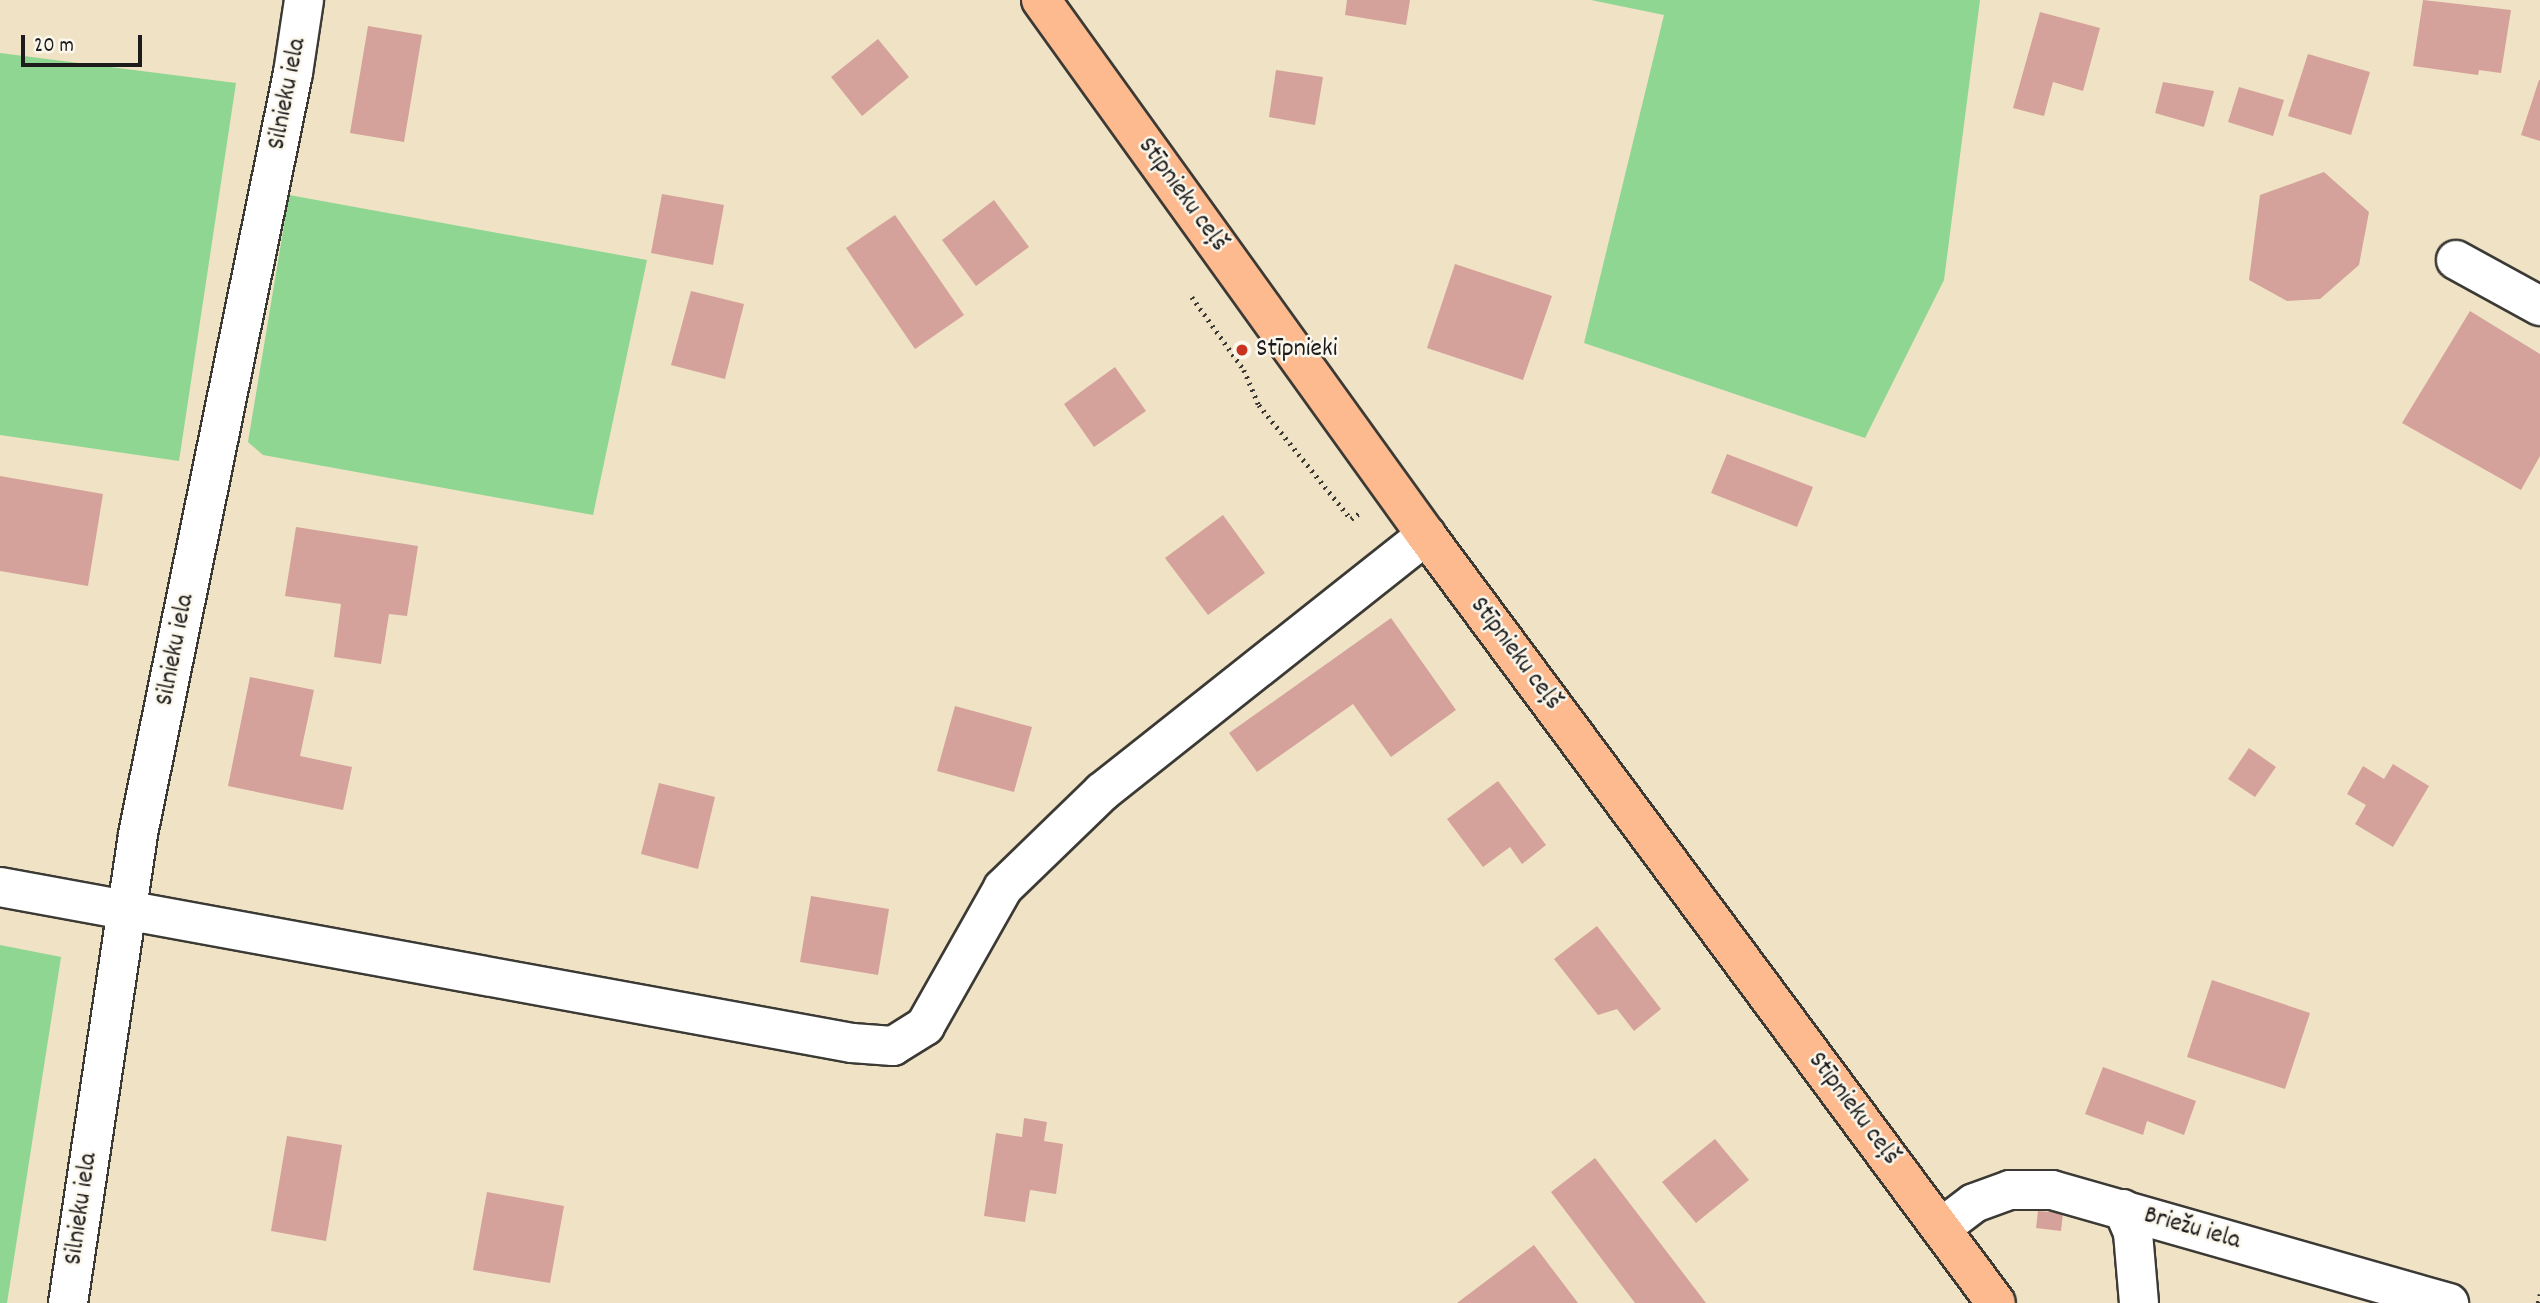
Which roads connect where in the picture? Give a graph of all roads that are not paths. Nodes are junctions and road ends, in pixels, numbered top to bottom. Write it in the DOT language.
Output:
graph roads {
  1 [pos="304,0"];
  2 [pos="1041,0"];
  3 [pos="2456,260"];
  4 [pos="2540,306"];
  5 [pos="1426,535"];
  6 [pos="0,887"];
  7 [pos="128,910"];
  8 [pos="2123,1209"];
  9 [pos="1941,1228"];
  10 [pos="68,1303"];
  11 [pos="1996,1303"];
  12 [pos="2139,1303"];
  13 [pos="2449,1303"];
  1 -- 7 [label="street, Silnieku iela"];
  2 -- 5 [label="main road, Stīpnieku ceļš"];
  3 -- 4 [label="street"];
  5 -- 7 [label="street"];
  5 -- 9 [label="main road, Stīpnieku ceļš"];
  6 -- 7 [label="street"];
  7 -- 10 [label="street, Silnieku iela"];
  8 -- 9 [label="street, Briežu iela"];
  8 -- 12 [label="street"];
  8 -- 13 [label="street, Briežu iela"];
  9 -- 11 [label="main road, Stīpnieku ceļš"];
}
